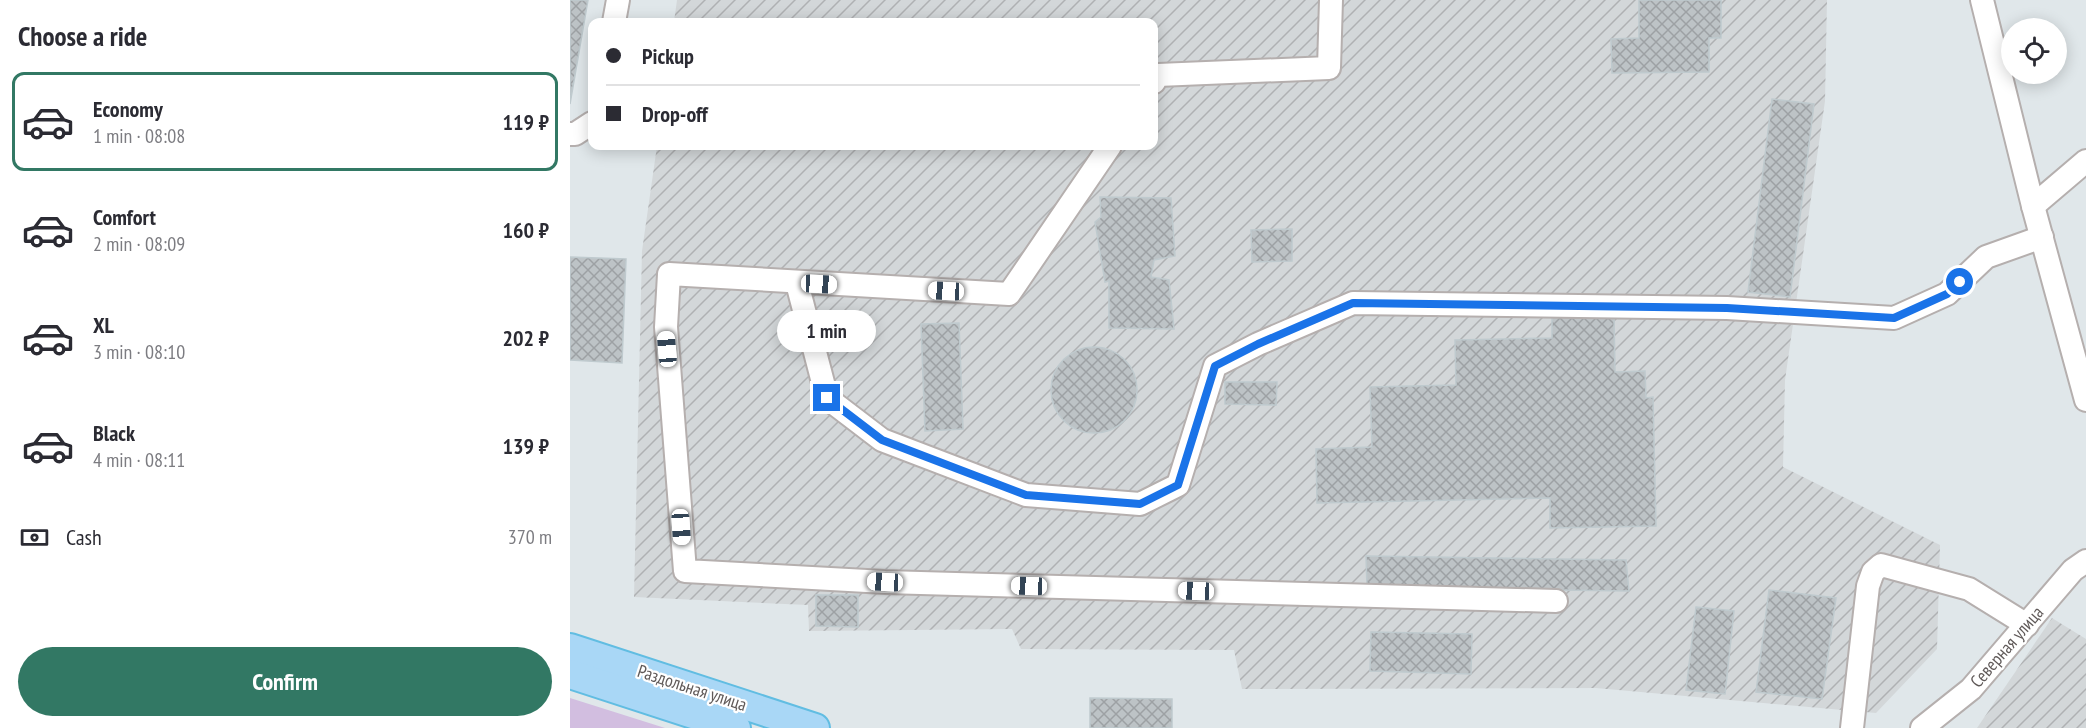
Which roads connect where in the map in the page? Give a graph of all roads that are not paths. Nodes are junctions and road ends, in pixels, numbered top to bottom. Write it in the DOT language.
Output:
graph roads {
  1 [pos="618,0"];
  2 [pos="1331,0"];
  3 [pos="1982,0"];
  4 [pos="615,18"];
  5 [pos="1158,75"];
  6 [pos="588,126"];
  7 [pos="570,134"];
  8 [pos="1107,150"];
  9 [pos="2082,172"];
  10 [pos="2033,206"];
  11 [pos="2042,237"];
  12 [pos="797,283"];
  13 [pos="2086,400"];
  14 [pos="2086,561"];
  15 [pos="1556,601"];
  16 [pos="2027,625"];
  17 [pos="570,648"];
  18 [pos="570,674"];
  19 [pos="736,728"];
  20 [pos="815,728"];
  21 [pos="1852,728"];
  22 [pos="1922,728"];
  1 -- 4 [label="street"];
  2 -- 5 [label="street"];
  3 -- 10 [label="street"];
  6 -- 7 [label="street"];
  8 -- 12 [label="street"];
  9 -- 10 [label="street"];
  10 -- 11 [label="street"];
  11 -- 12 [label="street"];
  11 -- 13 [label="street"];
  12 -- 15 [label="street"];
  14 -- 16 [label="street, Северная улица"];
  16 -- 21 [label="street"];
  16 -- 22 [label="street, Северная улица"];
  17 -- 20 [label="main road, Раздольная улица"];
  18 -- 19 [label="main road, Раздольная улица"];
}
